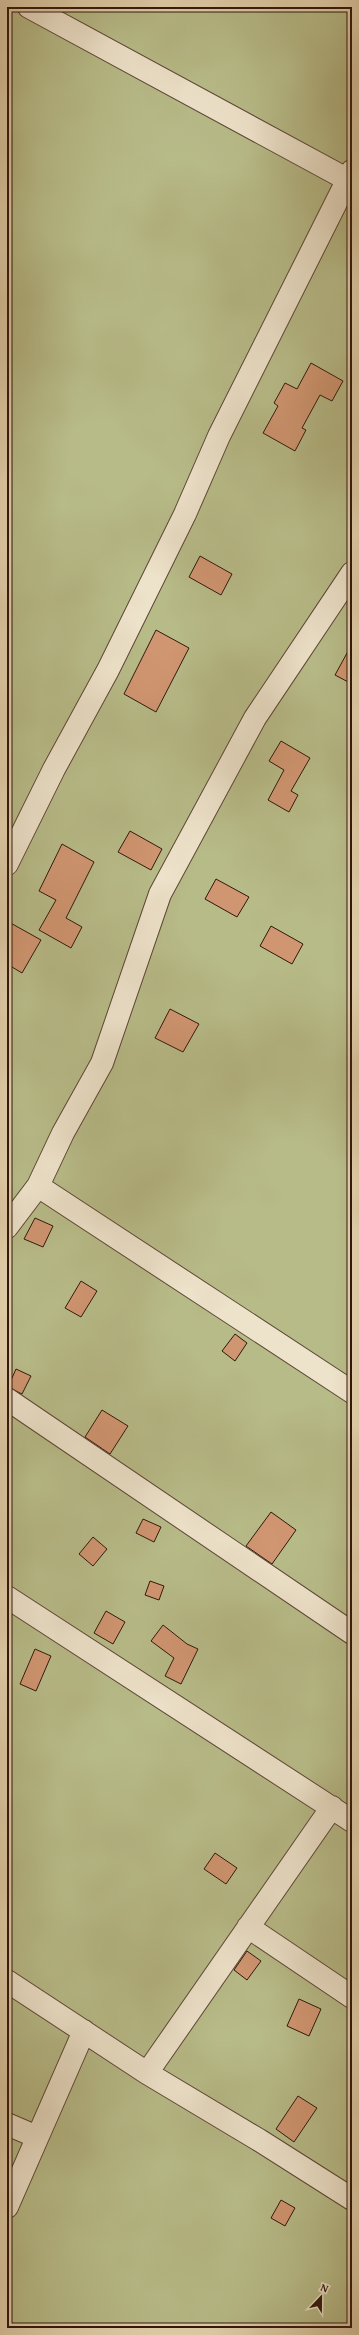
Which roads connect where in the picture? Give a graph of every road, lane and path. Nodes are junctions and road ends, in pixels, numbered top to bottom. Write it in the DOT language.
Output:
graph roads {
  1 [pos="29,7"];
  2 [pos="350,178"];
  3 [pos="352,573"];
  4 [pos="7,864"];
  5 [pos="38,1186"];
  6 [pos="7,1227"];
  7 [pos="352,1392"];
  8 [pos="7,1399"];
  9 [pos="7,1597"];
  10 [pos="352,1633"];
  11 [pos="332,1807"];
  12 [pos="352,1821"];
  13 [pos="248,1927"];
  14 [pos="7,1981"];
  15 [pos="352,1997"];
  16 [pos="84,2031"];
  17 [pos="147,2073"];
  18 [pos="7,2124"];
  19 [pos="37,2138"];
  20 [pos="352,2199"];
  21 [pos="7,2207"];
  1 -- 2 [label="street"];
  2 -- 4 [label="street"];
  3 -- 5 [label="street"];
  5 -- 6 [label="street"];
  5 -- 7 [label="street"];
  8 -- 10 [label="street"];
  9 -- 11 [label="street"];
  11 -- 12 [label="street"];
  11 -- 13 [label="street"];
  13 -- 15 [label="street"];
  13 -- 17 [label="street"];
  14 -- 16 [label="street"];
  16 -- 17 [label="street"];
  16 -- 19 [label="street"];
  17 -- 20 [label="street"];
  18 -- 19 [label="street"];
  19 -- 21 [label="street"];
}
